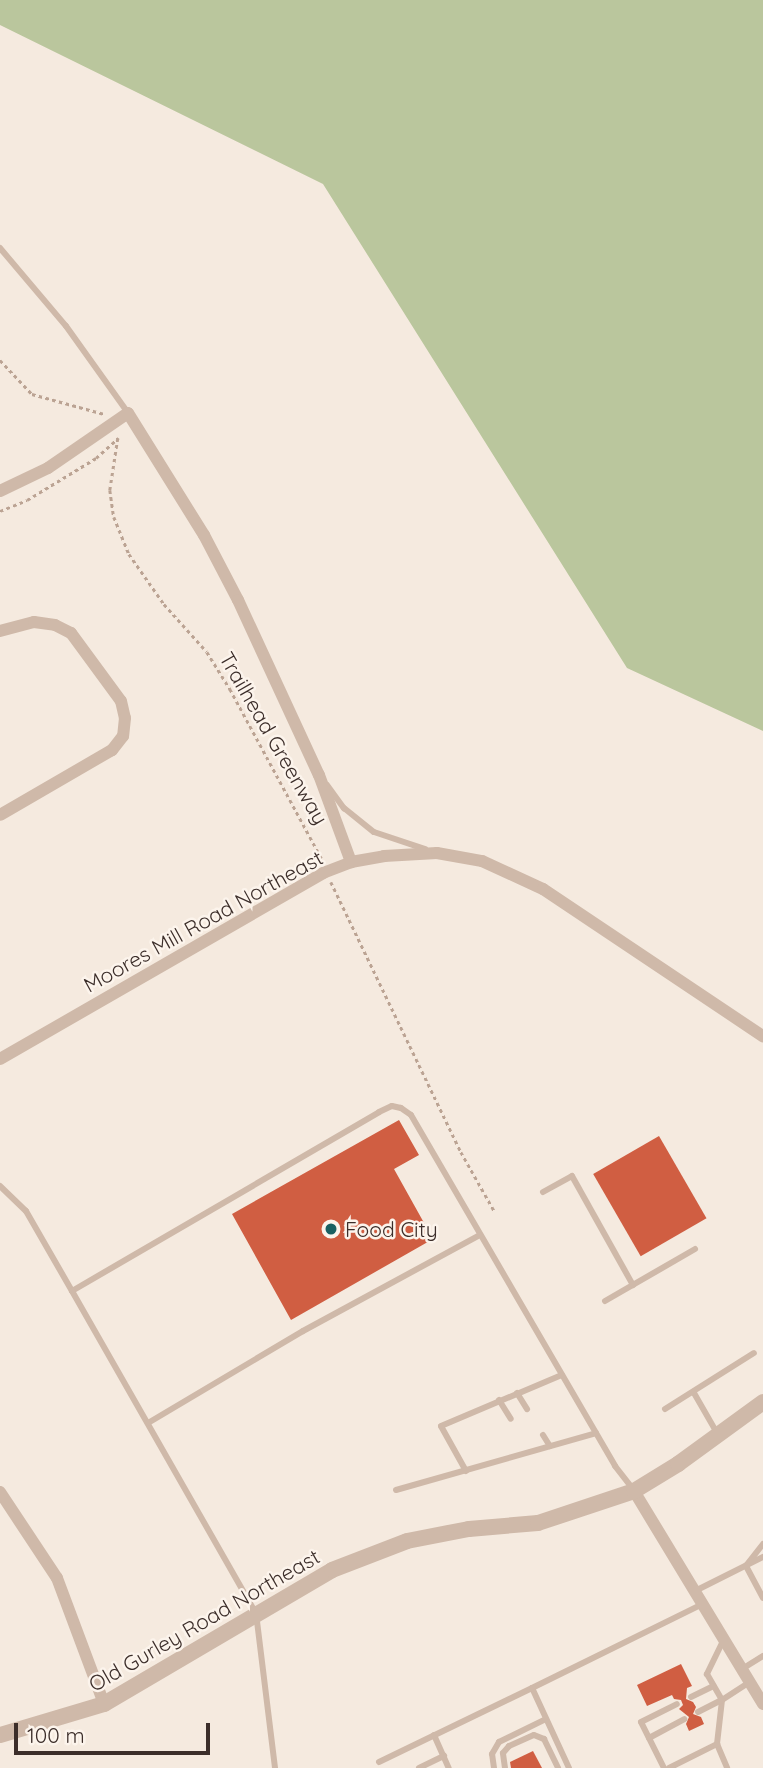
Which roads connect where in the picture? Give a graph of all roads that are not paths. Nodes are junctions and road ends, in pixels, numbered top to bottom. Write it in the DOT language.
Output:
graph roads {
  1 [pos="0,248"];
  2 [pos="128,413"];
  3 [pos="0,491"];
  4 [pos="0,631"];
  5 [pos="319,775"];
  6 [pos="0,815"];
  7 [pos="437,853"];
  8 [pos="351,862"];
  9 [pos="763,1036"];
  10 [pos="0,1059"];
  11 [pos="0,1186"];
  12 [pos="543,1192"];
  13 [pos="480,1235"];
  14 [pos="695,1249"];
  15 [pos="633,1285"];
  16 [pos="72,1291"];
  17 [pos="605,1301"];
  18 [pos="754,1353"];
  19 [pos="562,1375"];
  20 [pos="517,1393"];
  21 [pos="694,1393"];
  22 [pos="499,1400"];
  23 [pos="761,1406"];
  24 [pos="527,1409"];
  25 [pos="665,1409"];
  26 [pos="510,1419"];
  27 [pos="148,1423"];
  28 [pos="596,1433"];
  29 [pos="543,1435"];
  30 [pos="718,1435"];
  31 [pos="550,1446"];
  32 [pos="466,1471"];
  33 [pos="396,1490"];
  34 [pos="634,1490"];
  35 [pos="1,1497"];
  36 [pos="763,1544"];
  37 [pos="763,1557"];
  38 [pos="746,1566"];
  39 [pos="695,1591"];
  40 [pos="763,1598"];
  41 [pos="703,1604"];
  42 [pos="256,1613"];
  43 [pos="724,1639"];
  44 [pos="763,1656"];
  45 [pos="742,1668"];
  46 [pos="750,1682"];
  47 [pos="713,1686"];
  48 [pos="532,1688"];
  49 [pos="691,1697"];
  50 [pos="722,1700"];
  51 [pos="104,1704"];
  52 [pos="677,1704"];
  53 [pos="763,1704"];
  54 [pos="698,1712"];
  55 [pos="546,1719"];
  56 [pos="684,1720"];
  57 [pos="0,1735"];
  58 [pos="434,1735"];
  59 [pos="649,1738"];
  60 [pos="717,1744"];
  61 [pos="444,1756"];
  62 [pos="379,1762"];
  63 [pos="275,1768"];
  64 [pos="419,1768"];
  65 [pos="449,1768"];
  66 [pos="494,1768"];
  67 [pos="505,1768"];
  68 [pos="558,1768"];
  69 [pos="569,1768"];
  70 [pos="666,1768"];
  71 [pos="727,1768"];
  1 -- 2 [label="lane"];
  2 -- 3 [label="street"];
  2 -- 5 [label="street"];
  4 -- 6 [label="street"];
  5 -- 7 [label="lane"];
  5 -- 8 [label="street"];
  7 -- 8 [label="street, Moores Mill Road Northeast"];
  7 -- 9 [label="street, Moores Mill Road Northeast"];
  8 -- 10 [label="street, Moores Mill Road Northeast"];
  11 -- 16 [label="lane"];
  12 -- 15 [label="lane"];
  13 -- 16 [label="lane"];
  13 -- 19 [label="lane"];
  13 -- 27 [label="lane"];
  14 -- 15 [label="lane"];
  15 -- 17 [label="lane"];
  16 -- 27 [label="lane"];
  18 -- 21 [label="lane"];
  19 -- 20 [label="lane"];
  19 -- 28 [label="lane"];
  20 -- 22 [label="lane"];
  20 -- 24 [label="lane"];
  21 -- 25 [label="lane"];
  21 -- 30 [label="lane"];
  22 -- 26 [label="lane"];
  22 -- 32 [label="lane"];
  23 -- 30 [label="street, Old Gurley Road Northeast"];
  27 -- 42 [label="lane"];
  28 -- 31 [label="lane"];
  28 -- 34 [label="lane"];
  29 -- 31 [label="lane"];
  30 -- 34 [label="street, Old Gurley Road Northeast"];
  31 -- 32 [label="lane"];
  32 -- 33 [label="lane"];
  34 -- 39 [label="street"];
  34 -- 42 [label="street, Old Gurley Road Northeast"];
  35 -- 51 [label="street"];
  36 -- 38 [label="lane"];
  37 -- 38 [label="lane"];
  38 -- 39 [label="lane"];
  38 -- 40 [label="lane"];
  39 -- 41 [label="street"];
  41 -- 43 [label="street"];
  41 -- 48 [label="lane"];
  42 -- 51 [label="street, Old Gurley Road Northeast"];
  42 -- 63 [label="lane"];
  43 -- 45 [label="street"];
  43 -- 47 [label="lane"];
  44 -- 45 [label="lane"];
  45 -- 46 [label="street"];
  46 -- 50 [label="lane"];
  46 -- 53 [label="street"];
  47 -- 49 [label="lane"];
  47 -- 50 [label="lane"];
  48 -- 55 [label="lane"];
  48 -- 58 [label="lane"];
  50 -- 54 [label="lane"];
  50 -- 60 [label="lane"];
  51 -- 57 [label="street, Old Gurley Road Northeast"];
  52 -- 59 [label="lane"];
  55 -- 66 [label="lane"];
  55 -- 69 [label="lane"];
  56 -- 59 [label="lane"];
  58 -- 61 [label="lane"];
  58 -- 62 [label="lane"];
  59 -- 70 [label="lane"];
  60 -- 70 [label="lane"];
  60 -- 71 [label="lane"];
  61 -- 64 [label="lane"];
  61 -- 65 [label="lane"];
  67 -- 68 [label="lane"];
}
